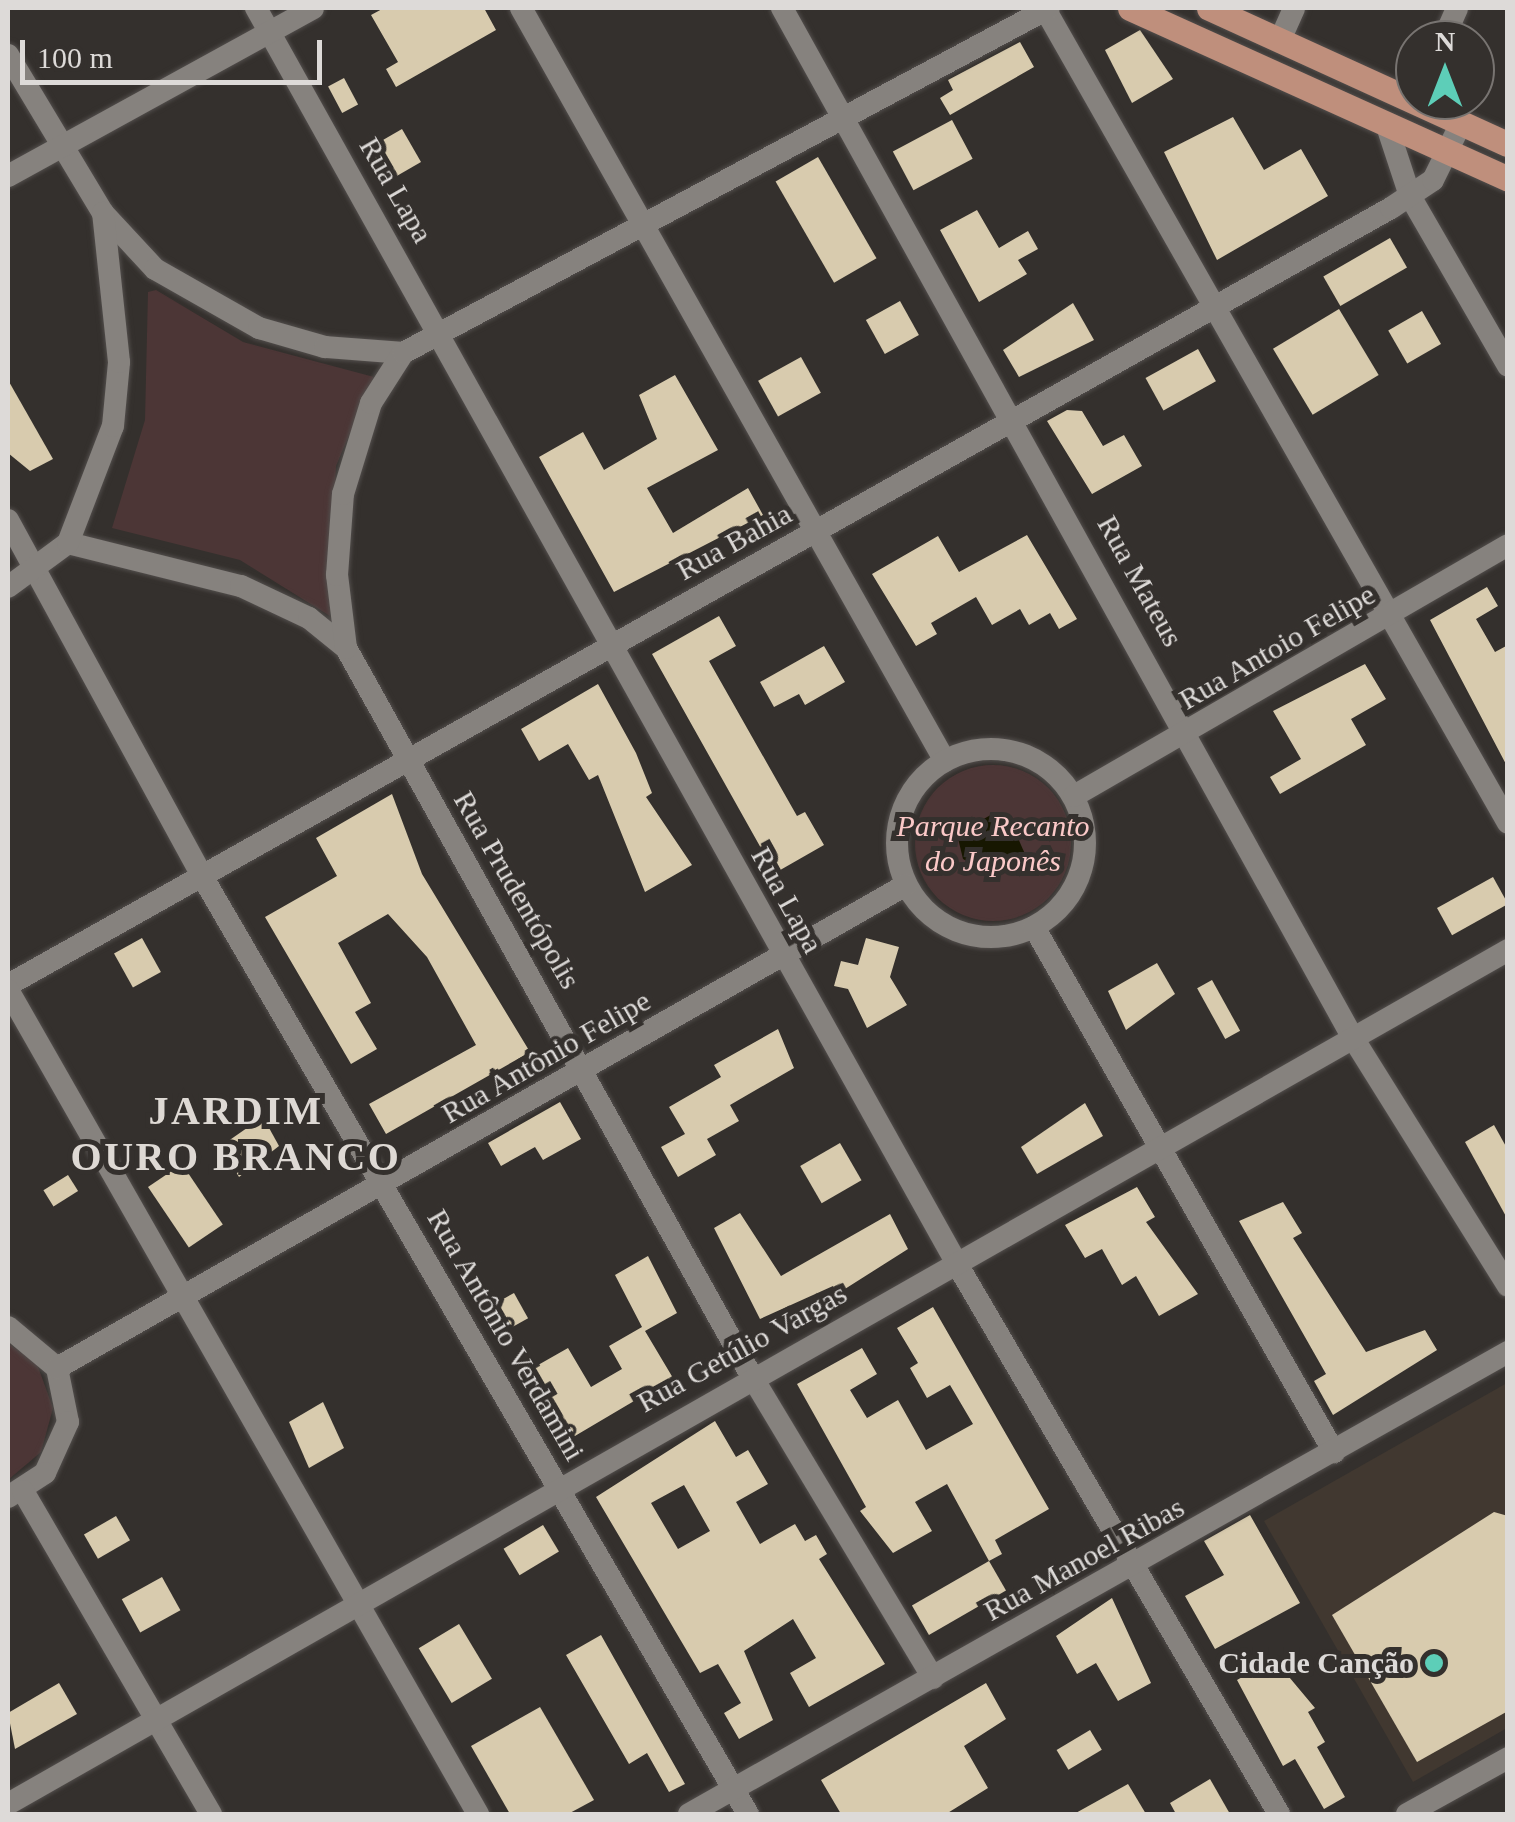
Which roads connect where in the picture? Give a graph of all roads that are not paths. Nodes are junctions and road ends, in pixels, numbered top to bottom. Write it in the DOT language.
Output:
graph roads {
  1 [pos="256,8"];
  2 [pos="313,8"];
  3 [pos="522,8"];
  4 [pos="782,8"];
  5 [pos="1047,8"];
  6 [pos="1130,8"];
  7 [pos="1209,8"];
  8 [pos="1294,8"];
  9 [pos="270,32"];
  10 [pos="1280,40"];
  11 [pos="8,55"];
  12 [pos="1395,92"];
  13 [pos="844,117"];
  14 [pos="1454,120"];
  15 [pos="1386,123"];
  16 [pos="1460,123"];
  17 [pos="1508,144"];
  18 [pos="59,146"];
  19 [pos="1447,152"];
  20 [pos="8,176"];
  21 [pos="1508,179"];
  22 [pos="1410,196"];
  23 [pos="103,213"];
  24 [pos="639,224"];
  25 [pos="1214,307"];
  26 [pos="443,331"];
  27 [pos="403,353"];
  28 [pos="1508,366"];
  29 [pos="1014,419"];
  30 [pos="8,520"];
  31 [pos="812,532"];
  32 [pos="68,543"];
  33 [pos="1508,545"];
  34 [pos="36,571"];
  35 [pos="8,588"];
  36 [pos="1390,616"];
  37 [pos="611,646"];
  38 [pos="346,648"];
  39 [pos="1190,732"];
  40 [pos="407,760"];
  41 [pos="944,760"];
  42 [pos="1074,796"];
  43 [pos="1508,823"];
  44 [pos="202,876"];
  45 [pos="906,885"];
  46 [pos="1034,927"];
  47 [pos="1508,950"];
  48 [pos="782,954"];
  49 [pos="8,988"];
  50 [pos="1353,1038"];
  51 [pos="585,1069"];
  52 [pos="1160,1148"];
  53 [pos="383,1185"];
  54 [pos="957,1264"];
  55 [pos="1508,1286"];
  56 [pos="182,1298"];
  57 [pos="8,1328"];
  58 [pos="1508,1352"];
  59 [pos="57,1368"];
  60 [pos="752,1377"];
  61 [pos="1334,1452"];
  62 [pos="558,1484"];
  63 [pos="15,1494"];
  64 [pos="1136,1565"];
  65 [pos="358,1600"];
  66 [pos="933,1678"];
  67 [pos="155,1718"];
  68 [pos="1508,1758"];
  69 [pos="735,1789"];
  70 [pos="8,1804"];
  71 [pos="212,1814"];
  72 [pos="478,1814"];
  73 [pos="689,1814"];
  74 [pos="748,1814"];
  75 [pos="1279,1814"];
  76 [pos="1407,1814"];
  1 -- 9 [label="street, Rua Lapa"];
  2 -- 9 [label="street"];
  3 -- 24 [label="street"];
  4 -- 13 [label="street, Rua Mateus"];
  5 -- 13 [label="street, Rua Prudentópolis"];
  5 -- 25 [label="street"];
  6 -- 15 [label="main road"];
  7 -- 10 [label="main road"];
  8 -- 10 [label="street"];
  9 -- 18 [label="street"];
  9 -- 26 [label="street, Rua Lapa"];
  10 -- 12 [label="main road"];
  11 -- 18 [label="street"];
  13 -- 24 [label="street, Rua Prudentópolis"];
  13 -- 29 [label="street, Rua Mateus"];
  14 -- 16 [label="main road"];
  15 -- 19 [label="main road"];
  15 -- 22 [label="street"];
  16 -- 17 [label="main road"];
  16 -- 19 [label="street, Rua Bahia"];
  18 -- 20 [label="street"];
  18 -- 23 [label="street"];
  19 -- 21 [label="main road"];
  19 -- 22 [label="street, Rua Bahia"];
  22 -- 25 [label="street, Rua Bahia"];
  22 -- 28 [label="street"];
  23 -- 27 [label="street"];
  23 -- 32 [label="street"];
  24 -- 26 [label="street, Rua Prudentópolis"];
  24 -- 31 [label="street"];
  25 -- 29 [label="street, Rua Bahia"];
  25 -- 36 [label="street"];
  26 -- 27 [label="street, Rua Prudentópolis"];
  26 -- 37 [label="street, Rua Lapa"];
  27 -- 38 [label="street, Rua Prudentópolis"];
  29 -- 31 [label="street, Rua Bahia"];
  29 -- 39 [label="street, Rua Mateus"];
  30 -- 34 [label="street, Rua Antônio Verdamini"];
  31 -- 37 [label="street, Rua Bahia"];
  31 -- 41 [label="street"];
  32 -- 34 [label="street"];
  32 -- 38 [label="street"];
  33 -- 36 [label="street, Rua Antoio Felipe"];
  34 -- 35 [label="street"];
  34 -- 44 [label="street, Rua Antônio Verdamini"];
  36 -- 39 [label="street, Rua Antoio Felipe"];
  36 -- 43 [label="street"];
  37 -- 40 [label="street, Rua Bahia"];
  37 -- 48 [label="street, Rua Lapa"];
  38 -- 40 [label="street, Rua Prudentópolis"];
  39 -- 42 [label="street, Rua Antoio Felipe"];
  39 -- 50 [label="street, Rua Mateus"];
  40 -- 44 [label="street, Rua Bahia"];
  40 -- 51 [label="street, Rua Prudentópolis"];
  41 -- 42 [label="street"];
  41 -- 45 [label="street"];
  42 -- 46 [label="street"];
  44 -- 49 [label="street, Rua Bahia"];
  44 -- 53 [label="street, Rua Antônio Verdamini"];
  45 -- 46 [label="street"];
  45 -- 48 [label="street, Rua Antônio Felipe"];
  46 -- 52 [label="street"];
  47 -- 50 [label="street, Rua Getúlio Vargas"];
  48 -- 51 [label="street, Rua Antônio Felipe"];
  48 -- 54 [label="street, Rua Lapa"];
  49 -- 56 [label="street"];
  50 -- 52 [label="street, Rua Getúlio Vargas"];
  50 -- 55 [label="street, Rua Mateus"];
  51 -- 53 [label="street, Rua Antônio Felipe"];
  51 -- 60 [label="street, Rua Prudentópolis"];
  52 -- 54 [label="street, Rua Getúlio Vargas"];
  52 -- 61 [label="street"];
  53 -- 56 [label="street, Rua Antônio Felipe"];
  53 -- 62 [label="street, Rua Antônio Verdamini"];
  54 -- 60 [label="street, Rua Getúlio Vargas"];
  54 -- 64 [label="street, Rua Lapa"];
  56 -- 59 [label="street, Rua Antônio Felipe"];
  56 -- 65 [label="street"];
  57 -- 59 [label="street"];
  58 -- 61 [label="street, Rua Manoel Ribas"];
  59 -- 63 [label="street"];
  60 -- 62 [label="street, Rua Getúlio Vargas"];
  60 -- 66 [label="street, Rua Prudentópolis"];
  61 -- 64 [label="street, Rua Manoel Ribas"];
  62 -- 65 [label="street, Rua Getúlio Vargas"];
  62 -- 69 [label="street, Rua Antônio Verdamini"];
  63 -- 67 [label="street"];
  64 -- 66 [label="street, Rua Manoel Ribas"];
  64 -- 75 [label="street, Rua Lapa"];
  65 -- 67 [label="street, Rua Getúlio Vargas"];
  65 -- 72 [label="street"];
  66 -- 69 [label="street, Rua Manoel Ribas"];
  67 -- 70 [label="street, Rua Getúlio Vargas"];
  67 -- 71 [label="street"];
  68 -- 76 [label="street"];
  69 -- 73 [label="street, Rua Manoel Ribas"];
  69 -- 74 [label="street, Rua Antônio Verdamini"];
}
